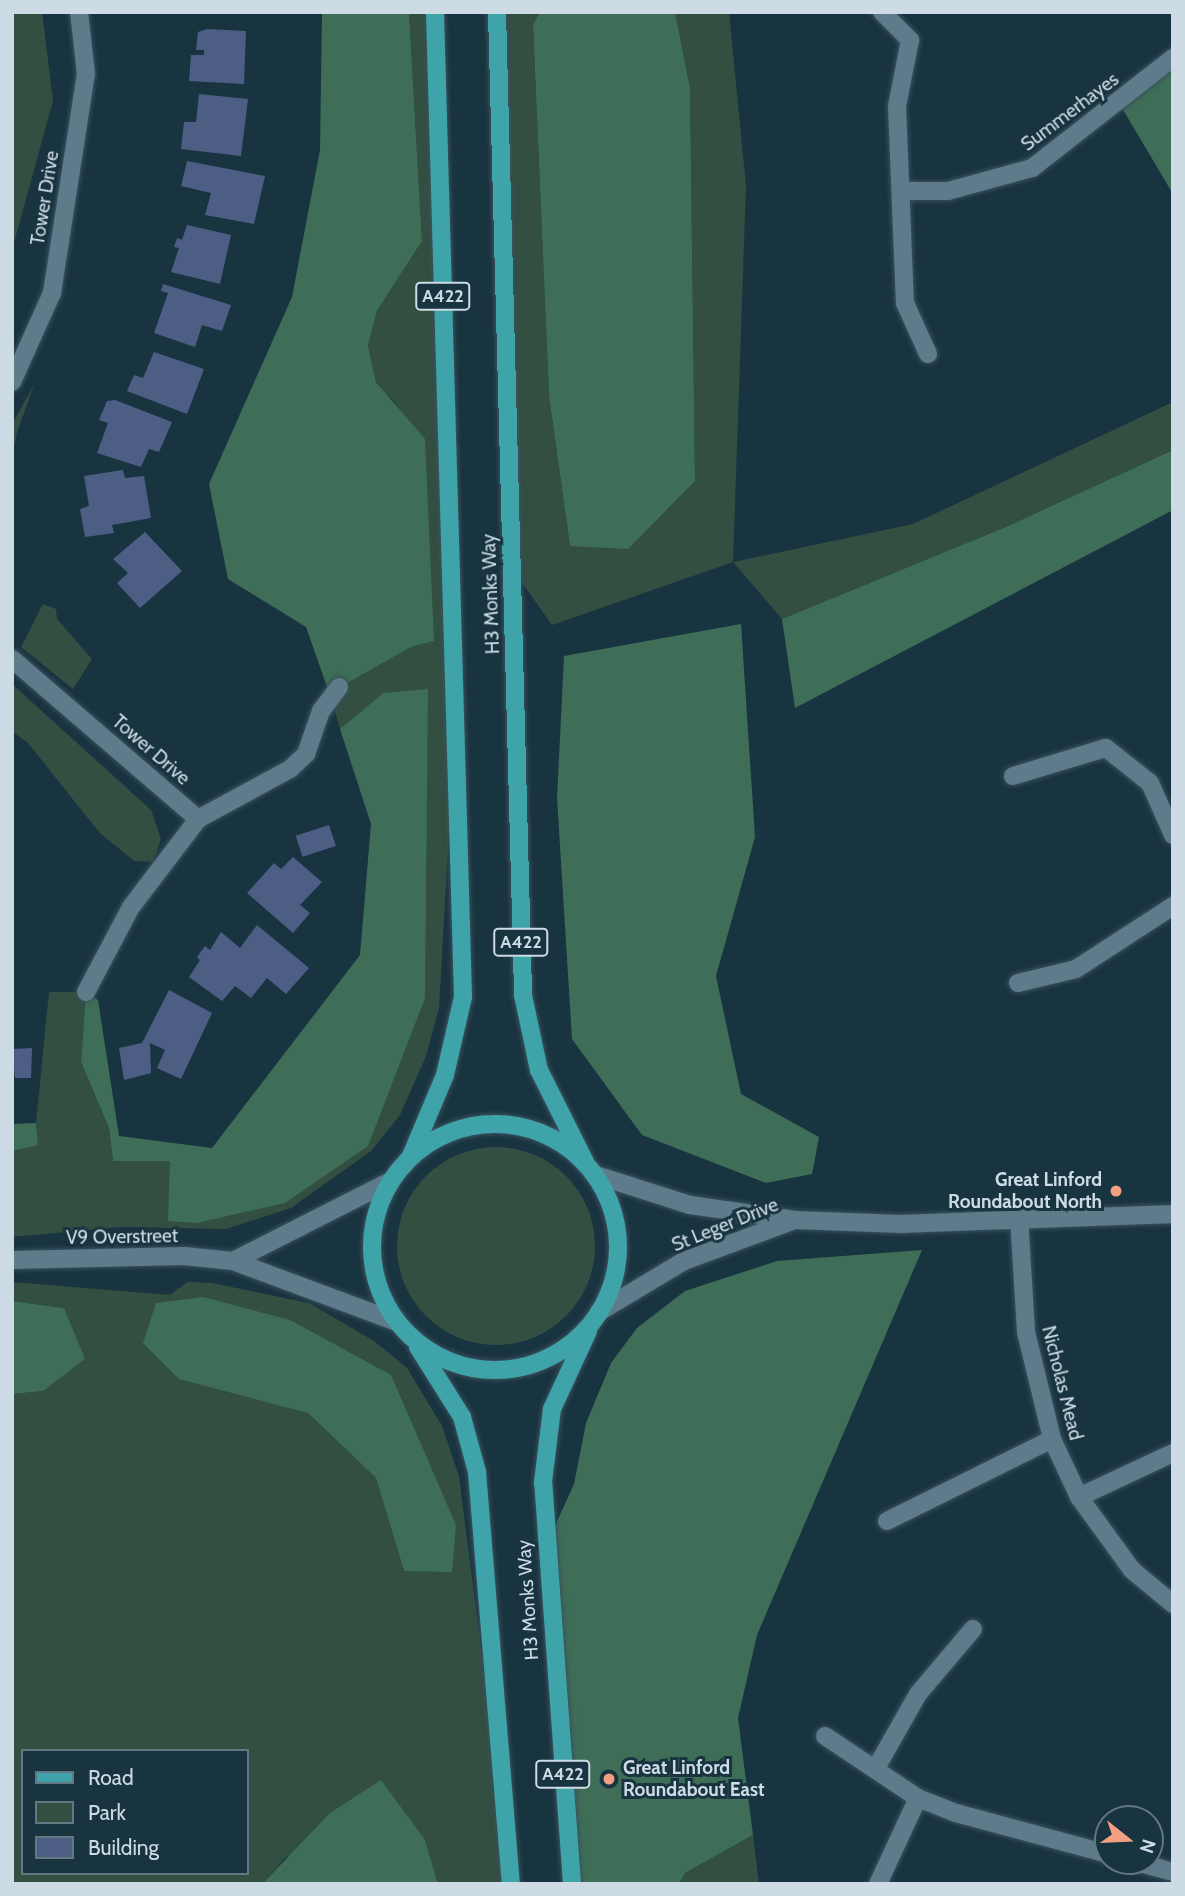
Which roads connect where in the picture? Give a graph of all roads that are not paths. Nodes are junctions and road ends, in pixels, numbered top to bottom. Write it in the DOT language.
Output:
graph roads {
  1 [pos="79,12"];
  2 [pos="435,12"];
  3 [pos="497,12"];
  4 [pos="882,12"];
  5 [pos="1173,58"];
  6 [pos="901,191"];
  7 [pos="928,354"];
  8 [pos="12,382"];
  9 [pos="12,659"];
  10 [pos="340,687"];
  11 [pos="1013,776"];
  12 [pos="198,818"];
  13 [pos="1173,835"];
  14 [pos="1173,906"];
  15 [pos="1018,983"];
  16 [pos="86,992"];
  17 [pos="411,1156"];
  18 [pos="590,1169"];
  19 [pos="389,1182"];
  20 [pos="1173,1214"];
  21 [pos="1019,1217"];
  22 [pos="795,1220"];
  23 [pos="12,1260"];
  24 [pos="233,1261"];
  25 [pos="596,1317"];
  26 [pos="397,1322"];
  27 [pos="415,1341"];
  28 [pos="1052,1439"];
  29 [pos="1173,1453"];
  30 [pos="1079,1497"];
  31 [pos="887,1521"];
  32 [pos="1173,1604"];
  33 [pos="973,1629"];
  34 [pos="825,1736"];
  35 [pos="876,1768"];
  36 [pos="918,1798"];
  37 [pos="1094,1850"];
  38 [pos="511,1884"];
  39 [pos="572,1884"];
  40 [pos="878,1884"];
  1 -- 8 [label="street, Tower Drive"];
  2 -- 17 [label="main road, H3 Monks Way / A422"];
  3 -- 18 [label="main road, H3 Monks Way / A422"];
  4 -- 6 [label="street"];
  5 -- 6 [label="street, Summerhayes"];
  6 -- 7 [label="street"];
  9 -- 12 [label="street, Tower Drive"];
  10 -- 12 [label="street"];
  11 -- 13 [label="street"];
  12 -- 16 [label="street"];
  14 -- 15 [label="street"];
  17 -- 18 [label="main road"];
  17 -- 19 [label="main road"];
  18 -- 22 [label="street, St Leger Drive"];
  18 -- 25 [label="main road"];
  19 -- 24 [label="street"];
  19 -- 26 [label="main road"];
  20 -- 21 [label="street, St Leger Drive"];
  21 -- 22 [label="street, St Leger Drive"];
  21 -- 28 [label="street, Nicholas Mead"];
  22 -- 25 [label="street, St Leger Drive"];
  23 -- 24 [label="street, V9 Overstreet"];
  24 -- 26 [label="street, V9 Overstreet"];
  25 -- 27 [label="main road"];
  25 -- 39 [label="main road, H3 Monks Way / A422"];
  26 -- 27 [label="main road"];
  27 -- 38 [label="main road, H3 Monks Way"];
  28 -- 30 [label="street, Nicholas Mead"];
  28 -- 31 [label="street"];
  29 -- 30 [label="street"];
  30 -- 32 [label="street, Nicholas Mead"];
  33 -- 35 [label="street"];
  34 -- 35 [label="street"];
  35 -- 36 [label="street"];
  36 -- 37 [label="street"];
  36 -- 40 [label="street"];
}
